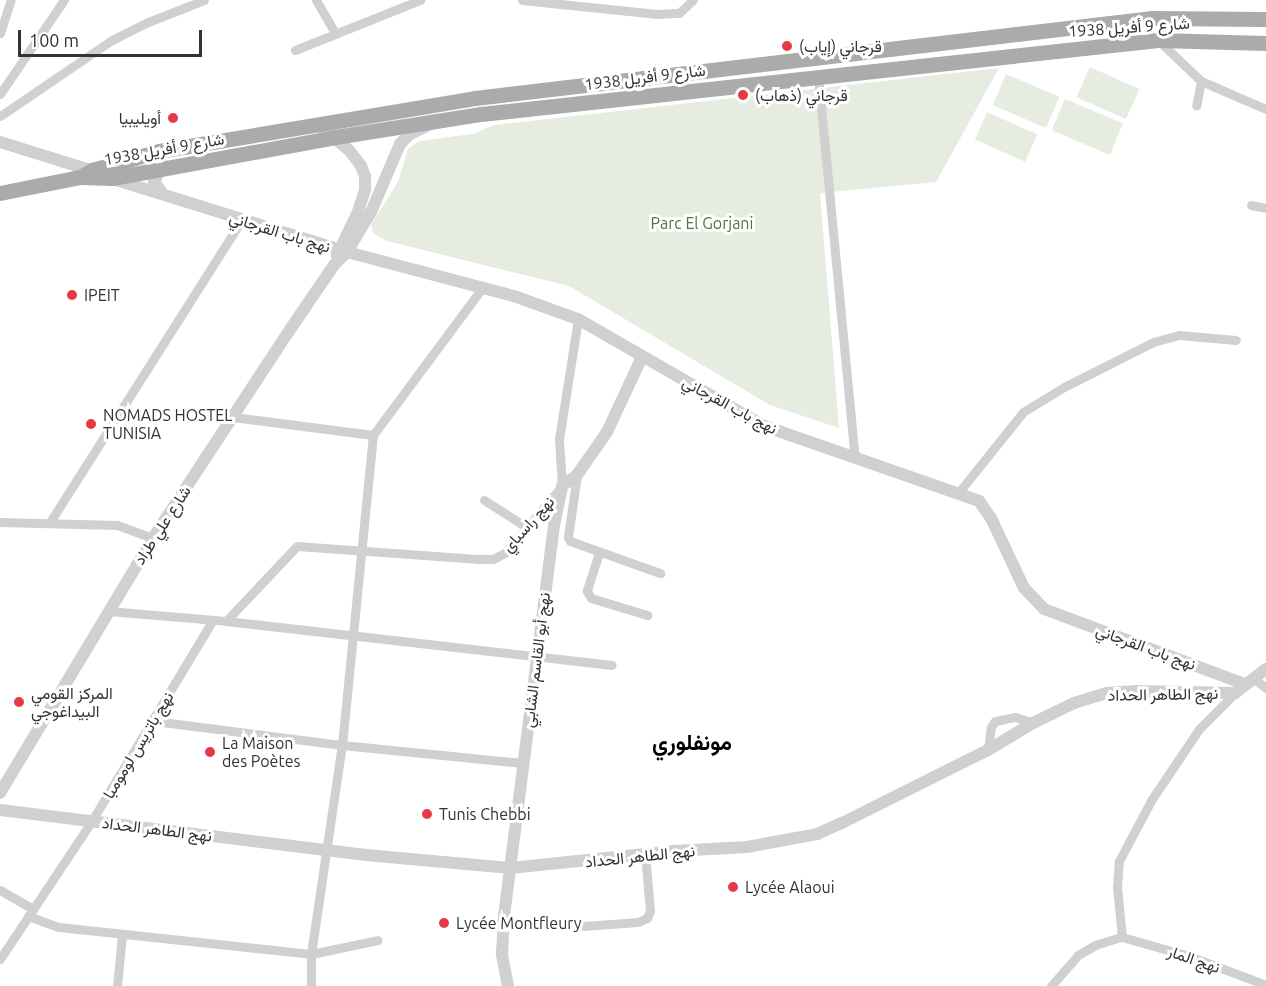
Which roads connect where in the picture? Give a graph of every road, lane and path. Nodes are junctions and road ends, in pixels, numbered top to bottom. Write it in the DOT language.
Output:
graph roads {
  1 [pos="11,0"];
  2 [pos="64,0"];
  3 [pos="204,0"];
  4 [pos="316,0"];
  5 [pos="420,0"];
  6 [pos="522,0"];
  7 [pos="693,0"];
  8 [pos="1266,19"];
  9 [pos="0,33"];
  10 [pos="336,34"];
  11 [pos="1158,40"];
  12 [pos="1266,42"];
  13 [pos="295,50"];
  14 [pos="818,76"];
  15 [pos="1201,81"];
  16 [pos="0,94"];
  17 [pos="1196,106"];
  18 [pos="1266,109"];
  19 [pos="0,116"];
  20 [pos="430,124"];
  21 [pos="320,126"];
  22 [pos="335,137"];
  23 [pos="0,142"];
  24 [pos="159,151"];
  25 [pos="162,168"];
  26 [pos="86,174"];
  27 [pos="112,178"];
  28 [pos="0,193"];
  29 [pos="162,193"];
  30 [pos="1251,205"];
  31 [pos="1266,208"];
  32 [pos="241,221"];
  33 [pos="343,250"];
  34 [pos="483,287"];
  35 [pos="578,319"];
  36 [pos="1236,340"];
  37 [pos="642,357"];
  38 [pos="233,417"];
  39 [pos="373,435"];
  40 [pos="855,459"];
  41 [pos="577,475"];
  42 [pos="562,486"];
  43 [pos="959,492"];
  44 [pos="484,500"];
  45 [pos="0,522"];
  46 [pos="50,522"];
  47 [pos="528,528"];
  48 [pos="153,538"];
  49 [pos="360,549"];
  50 [pos="598,553"];
  51 [pos="660,573"];
  52 [pos="108,610"];
  53 [pos="647,615"];
  54 [pos="213,620"];
  55 [pos="226,621"];
  56 [pos="353,636"];
  57 [pos="536,658"];
  58 [pos="612,664"];
  59 [pos="1266,669"];
  60 [pos="1249,681"];
  61 [pos="1266,688"];
  62 [pos="1235,693"];
  63 [pos="154,721"];
  64 [pos="1033,723"];
  65 [pos="342,745"];
  66 [pos="988,750"];
  67 [pos="523,763"];
  68 [pos="0,793"];
  69 [pos="0,810"];
  70 [pos="91,822"];
  71 [pos="326,849"];
  72 [pos="645,854"];
  73 [pos="510,868"];
  74 [pos="0,890"];
  75 [pos="30,912"];
  76 [pos="584,926"];
  77 [pos="123,935"];
  78 [pos="1122,937"];
  79 [pos="378,940"];
  80 [pos="311,954"];
  81 [pos="0,959"];
  82 [pos="1266,985"];
  83 [pos="117,986"];
  84 [pos="312,986"];
  85 [pos="508,986"];
  86 [pos="1051,986"];
  1 -- 9 [label="street"];
  2 -- 16 [label="street"];
  3 -- 19 [label="street"];
  4 -- 10 [label="street"];
  5 -- 10 [label="street"];
  6 -- 7 [label="street"];
  8 -- 21 [label="main road, شارع 9 أفريل 1938"];
  10 -- 13 [label="street"];
  11 -- 12 [label="main road, شارع 9 أفريل 1938"];
  11 -- 14 [label="main road, شارع 9 أفريل 1938"];
  11 -- 15 [label="street"];
  14 -- 20 [label="main road, شارع 9 أفريل 1938"];
  14 -- 40 [label="street"];
  15 -- 17 [label="street"];
  15 -- 18 [label="street"];
  20 -- 22 [label="main road, شارع 9 أفريل 1938"];
  20 -- 33 [label="street, شارع علي طراد"];
  21 -- 22 [label="street, شارع علي طراد"];
  21 -- 24 [label="main road, شارع 9 أفريل 1938"];
  22 -- 25 [label="main road, شارع 9 أفريل 1938"];
  22 -- 33 [label="street, شارع علي طراد"];
  23 -- 26 [label="street"];
  24 -- 25 [label="street"];
  24 -- 26 [label="main road, شارع 9 أفريل 1938"];
  25 -- 27 [label="main road, شارع 9 أفريل 1938"];
  25 -- 29 [label="street"];
  26 -- 27 [label="main road, شارع 9 أفريل 1938"];
  26 -- 28 [label="main road"];
  27 -- 29 [label="street, نهج باب القرجاني"];
  29 -- 32 [label="street, نهج باب القرجاني"];
  30 -- 31 [label="street"];
  32 -- 33 [label="street, نهج باب القرجاني"];
  32 -- 46 [label="street"];
  33 -- 34 [label="street, نهج باب القرجاني"];
  33 -- 38 [label="street, شارع علي طراد"];
  34 -- 35 [label="street, نهج باب القرجاني"];
  34 -- 39 [label="street"];
  35 -- 37 [label="street, نهج باب القرجاني"];
  35 -- 42 [label="street, نهج راسباي"];
  36 -- 43 [label="street"];
  37 -- 40 [label="street, نهج باب القرجاني"];
  37 -- 41 [label="street"];
  38 -- 39 [label="street"];
  38 -- 48 [label="street, شارع علي طراد"];
  39 -- 49 [label="street"];
  40 -- 43 [label="street, نهج باب القرجاني"];
  41 -- 42 [label="street"];
  41 -- 50 [label="street"];
  42 -- 47 [label="street, نهج راسباي"];
  42 -- 57 [label="street, نهج أبو القاسم الشابي"];
  43 -- 60 [label="street, نهج باب القرجاني"];
  44 -- 47 [label="street"];
  45 -- 46 [label="street"];
  46 -- 48 [label="street"];
  47 -- 49 [label="street, نهج راسباي"];
  48 -- 52 [label="street, شارع علي طراد"];
  49 -- 55 [label="street"];
  49 -- 56 [label="street"];
  50 -- 51 [label="street"];
  50 -- 53 [label="street"];
  52 -- 54 [label="street"];
  52 -- 68 [label="street, شارع علي طراد"];
  54 -- 55 [label="street"];
  54 -- 63 [label="street, نهج باتريس لومومبا"];
  55 -- 56 [label="street"];
  56 -- 57 [label="street"];
  56 -- 65 [label="street"];
  57 -- 58 [label="street"];
  57 -- 67 [label="street, نهج أبو القاسم الشابي"];
  59 -- 60 [label="street, نهج الطاهر الحداد"];
  60 -- 61 [label="street"];
  60 -- 62 [label="street, نهج الطاهر الحداد"];
  62 -- 64 [label="street, نهج الطاهر الحداد"];
  62 -- 78 [label="street"];
  63 -- 65 [label="street"];
  63 -- 70 [label="street, نهج باتريس لومومبا"];
  64 -- 66 [label="street, نهج الطاهر الحداد"];
  64 -- 66 [label="street"];
  65 -- 67 [label="street"];
  65 -- 71 [label="street"];
  66 -- 72 [label="street, نهج الطاهر الحداد"];
  67 -- 73 [label="street, نهج أبو القاسم الشابي"];
  69 -- 70 [label="street, نهج الطاهر الحداد"];
  70 -- 71 [label="street, نهج الطاهر الحداد"];
  70 -- 75 [label="street, نهج باتريس لومومبا"];
  71 -- 73 [label="street, نهج الطاهر الحداد"];
  71 -- 80 [label="street"];
  72 -- 73 [label="street, نهج الطاهر الحداد"];
  72 -- 76 [label="street"];
  73 -- 85 [label="street, نهج أبو القاسم الشابي"];
  74 -- 75 [label="street"];
  75 -- 77 [label="street"];
  75 -- 81 [label="street, نهج باتريس لومومبا"];
  77 -- 80 [label="street"];
  77 -- 83 [label="street"];
  78 -- 82 [label="street, نهج المار"];
  78 -- 86 [label="street"];
  79 -- 80 [label="street"];
  80 -- 84 [label="street"];
}
